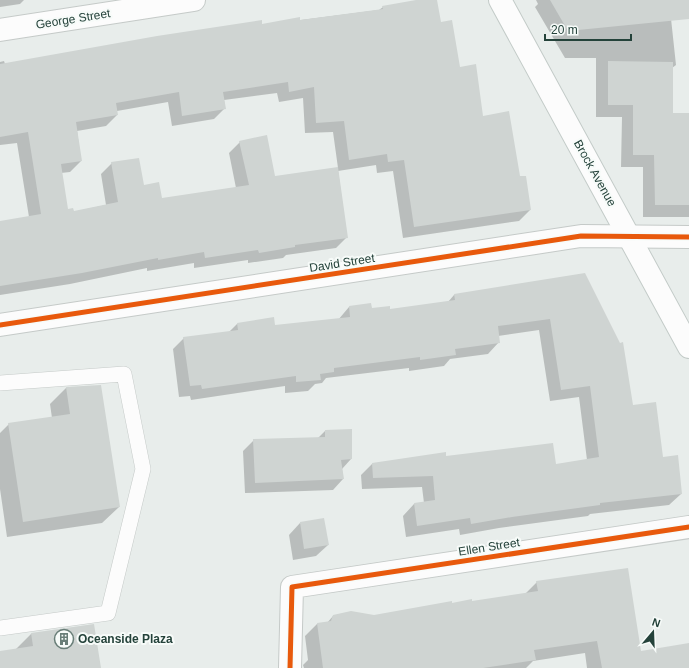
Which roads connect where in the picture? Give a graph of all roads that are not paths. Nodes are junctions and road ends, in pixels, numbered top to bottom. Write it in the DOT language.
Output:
graph roads {
  1 [pos="194,0"];
  2 [pos="500,0"];
  3 [pos="0,30"];
  4 [pos="629,235"];
  5 [pos="689,237"];
  6 [pos="0,325"];
  7 [pos="689,347"];
  8 [pos="0,383"];
  9 [pos="689,527"];
  10 [pos="0,628"];
  11 [pos="290,668"];
  1 -- 3 [label="street, George Street"];
  2 -- 4 [label="street, Brock Avenue"];
  4 -- 5 [label="street, David Street"];
  4 -- 6 [label="street, David Street"];
  4 -- 7 [label="street, Brock Avenue"];
  8 -- 10 [label="lane"];
  9 -- 11 [label="street, Ellen Street"];
}
